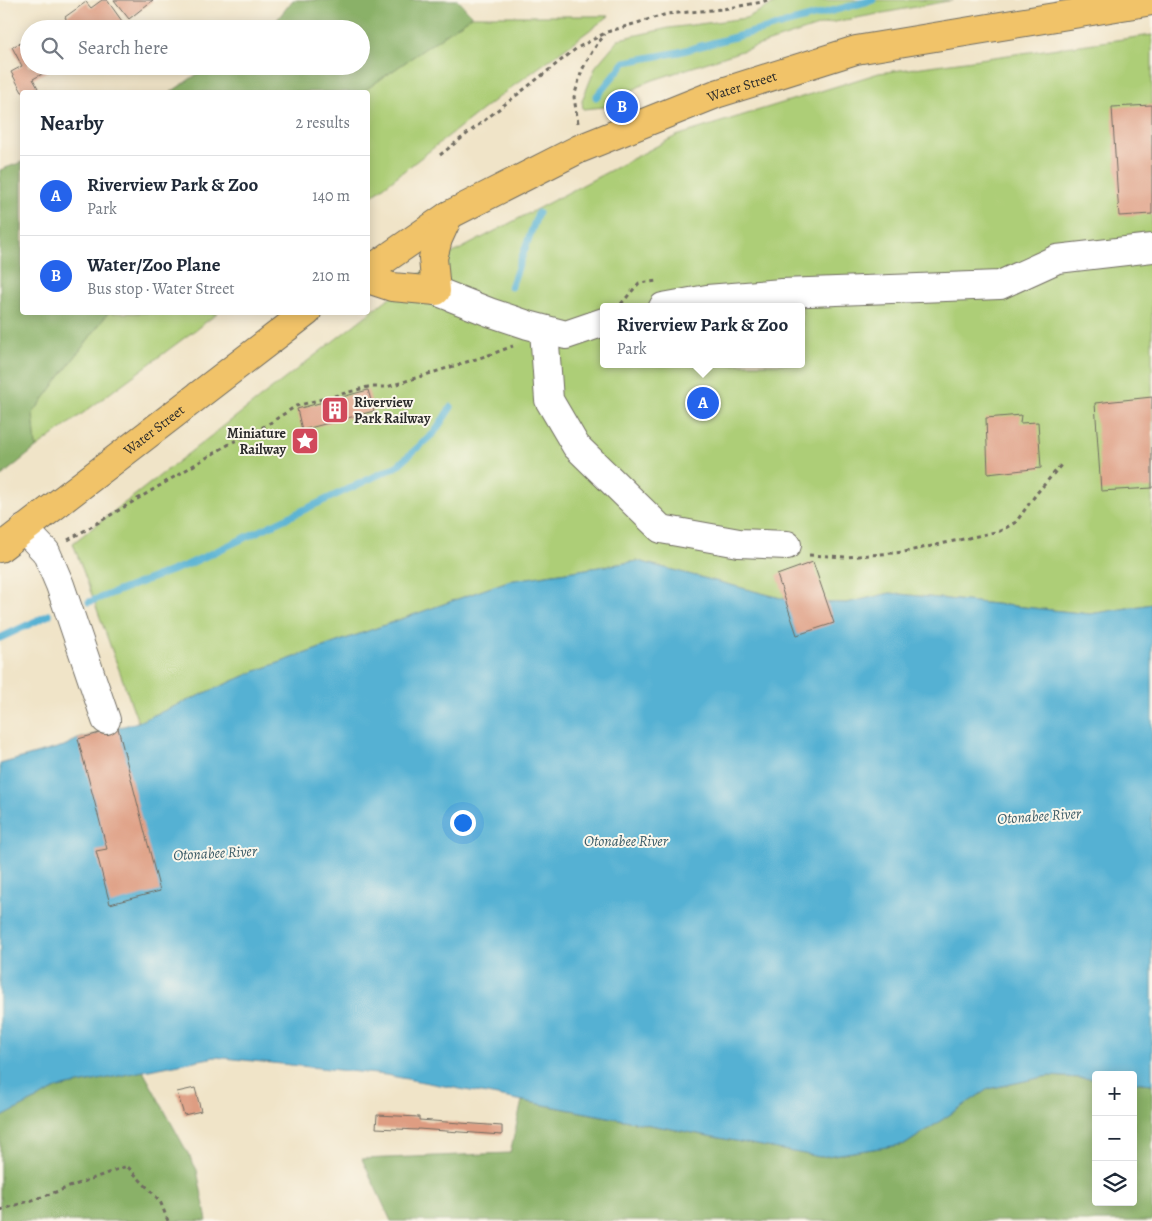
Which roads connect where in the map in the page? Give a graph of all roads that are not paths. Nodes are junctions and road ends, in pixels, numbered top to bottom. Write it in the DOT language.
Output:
graph roads {
  1 [pos="1152,1"];
  2 [pos="449,215"];
  3 [pos="1152,248"];
  4 [pos="370,270"];
  5 [pos="370,280"];
  6 [pos="436,291"];
  7 [pos="685,303"];
  8 [pos="303,315"];
  9 [pos="600,323"];
  10 [pos="544,332"];
  11 [pos="24,529"];
  12 [pos="787,545"];
  13 [pos="0,548"];
  14 [pos="106,720"];
  1 -- 2 [label="main road, Water Street"];
  2 -- 4 [label="main road, Water Street"];
  2 -- 6 [label="main road"];
  3 -- 7 [label="lane"];
  5 -- 6 [label="main road"];
  6 -- 10 [label="lane"];
  8 -- 11 [label="main road, Water Street"];
  9 -- 10 [label="lane"];
  10 -- 12 [label="lane"];
  11 -- 13 [label="main road, Water Street"];
  11 -- 14 [label="lane"];
}
